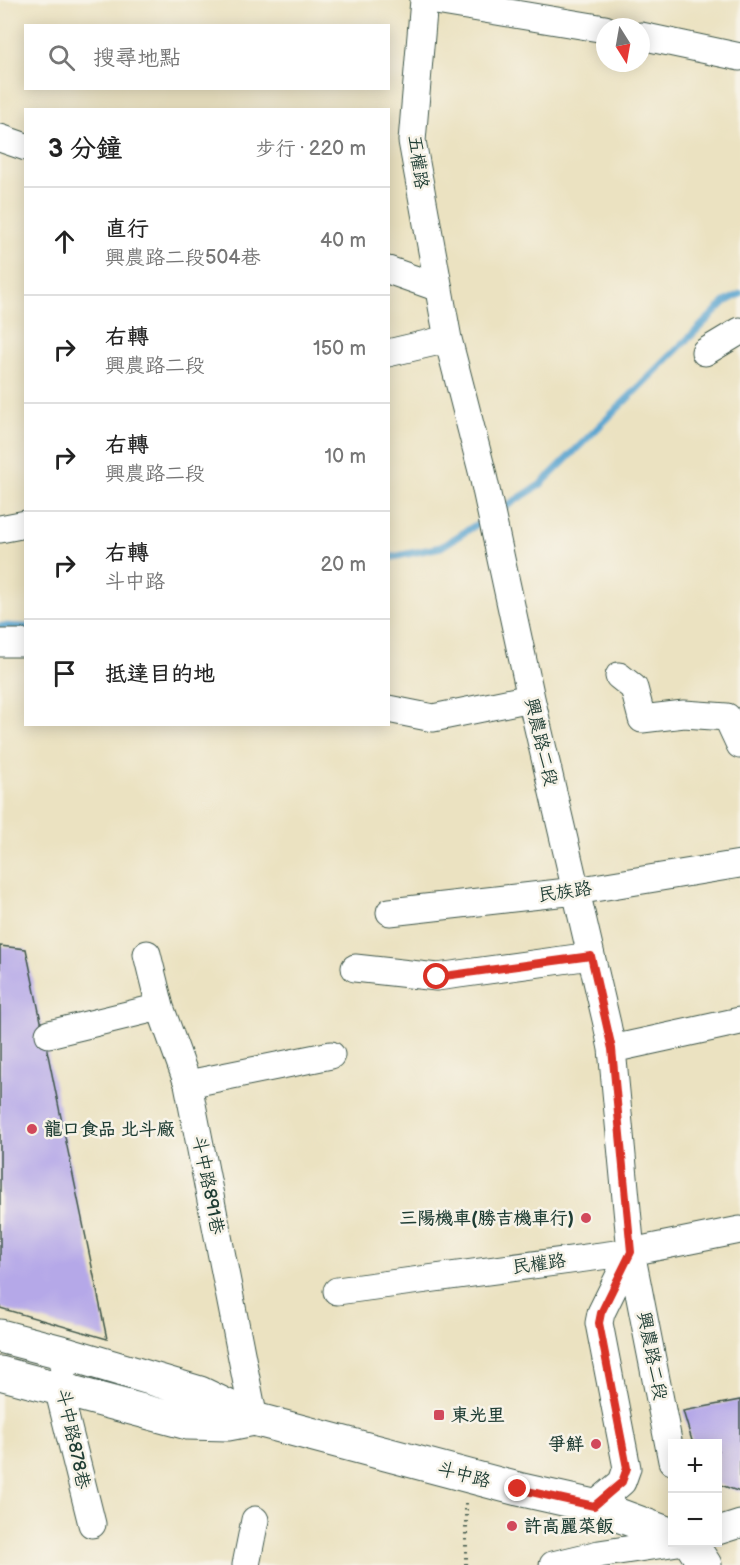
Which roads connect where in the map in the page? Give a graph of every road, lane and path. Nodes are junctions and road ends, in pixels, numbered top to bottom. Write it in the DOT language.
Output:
graph roads {
  1 [pos="423,0"];
  2 [pos="430,0"];
  3 [pos="596,28"];
  4 [pos="650,38"];
  5 [pos="740,57"];
  6 [pos="0,138"];
  7 [pos="24,146"];
  8 [pos="390,271"];
  9 [pos="439,288"];
  10 [pos="740,331"];
  11 [pos="448,339"];
  12 [pos="705,352"];
  13 [pos="390,353"];
  14 [pos="24,524"];
  15 [pos="0,529"];
  16 [pos="0,643"];
  17 [pos="24,643"];
  18 [pos="619,676"];
  19 [pos="531,698"];
  20 [pos="390,709"];
  21 [pos="740,746"];
  22 [pos="740,864"];
  23 [pos="576,891"];
  24 [pos="390,912"];
  25 [pos="147,954"];
  26 [pos="591,956"];
  27 [pos="355,968"];
  28 [pos="160,1007"];
  29 [pos="740,1021"];
  30 [pos="49,1034"];
  31 [pos="612,1049"];
  32 [pos="331,1055"];
  33 [pos="188,1084"];
  34 [pos="740,1230"];
  35 [pos="631,1252"];
  36 [pos="337,1291"];
  37 [pos="0,1336"];
  38 [pos="69,1354"];
  39 [pos="0,1372"];
  40 [pos="58,1388"];
  41 [pos="254,1419"];
  42 [pos="668,1441"];
  43 [pos="466,1475"];
  44 [pos="594,1506"];
  45 [pos="255,1520"];
  46 [pos="92,1524"];
  47 [pos="740,1524"];
  48 [pos="722,1530"];
  49 [pos="668,1534"];
  50 [pos="668,1544"];
  51 [pos="690,1547"];
  52 [pos="692,1547"];
  53 [pos="246,1565"];
  54 [pos="466,1565"];
  55 [pos="553,1565"];
  56 [pos="693,1565"];
  57 [pos="705,1565"];
  1 -- 9 [label="street, 五權路"];
  2 -- 3 [label="street"];
  4 -- 5 [label="street"];
  6 -- 7 [label="street"];
  8 -- 9 [label="street"];
  9 -- 11 [label="street, 興農路二段"];
  10 -- 12 [label="street"];
  11 -- 13 [label="street"];
  11 -- 19 [label="street, 興農路二段"];
  14 -- 15 [label="street"];
  16 -- 17 [label="street"];
  18 -- 21 [label="street"];
  19 -- 20 [label="street"];
  19 -- 23 [label="street, 興農路二段"];
  22 -- 23 [label="street, 民族路"];
  23 -- 24 [label="street, 民族路"];
  23 -- 26 [label="street, 興農路二段"];
  25 -- 28 [label="street, 斗中路891巷"];
  26 -- 27 [label="street"];
  26 -- 31 [label="street, 興農路二段"];
  28 -- 30 [label="street"];
  28 -- 33 [label="street, 斗中路891巷"];
  29 -- 31 [label="street"];
  31 -- 35 [label="street, 興農路二段"];
  32 -- 33 [label="street"];
  33 -- 41 [label="street, 斗中路891巷"];
  34 -- 35 [label="street, 民權路"];
  35 -- 36 [label="street, 民權路"];
  35 -- 42 [label="street, 興農路二段"];
  35 -- 44 [label="street"];
  37 -- 38 [label="main road, 斗中路"];
  38 -- 40 [label="street, 斗中路878巷"];
  38 -- 41 [label="main road, 斗中路"];
  39 -- 40 [label="main road, 斗中路"];
  40 -- 41 [label="main road, 斗中路"];
  40 -- 46 [label="street, 斗中路878巷"];
  41 -- 43 [label="main road, 斗中路"];
  43 -- 44 [label="main road, 斗中路"];
  43 -- 54 [label="path"];
  44 -- 49 [label="main road, 斗中路"];
  45 -- 53 [label="street"];
  47 -- 48 [label="street"];
  50 -- 55 [label="street"];
  51 -- 56 [label="street"];
  52 -- 57 [label="main road"];
}
